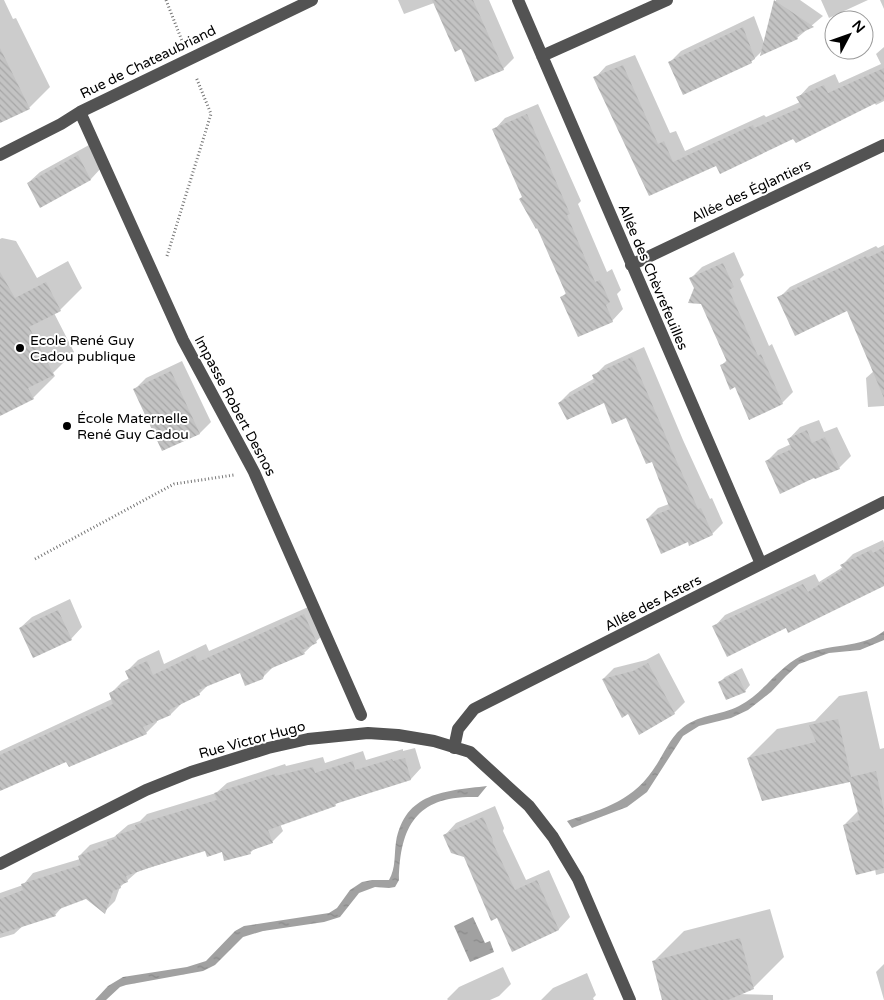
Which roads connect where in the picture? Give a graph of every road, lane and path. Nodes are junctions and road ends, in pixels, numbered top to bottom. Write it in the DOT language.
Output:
graph roads {
  1 [pos="166,0"];
  2 [pos="312,0"];
  3 [pos="518,0"];
  4 [pos="667,0"];
  5 [pos="542,56"];
  6 [pos="190,59"];
  7 [pos="80,112"];
  8 [pos="884,145"];
  9 [pos="0,155"];
  10 [pos="631,265"];
  11 [pos="158,285"];
  12 [pos="254,472"];
  13 [pos="884,502"];
  14 [pos="34,559"];
  15 [pos="762,564"];
  16 [pos="360,715"];
  17 [pos="454,748"];
  18 [pos="0,864"];
  19 [pos="630,1000"];
  1 -- 6 [label="path"];
  2 -- 6 [label="street, Rue de Chateaubriand"];
  3 -- 5 [label="street, Allée des Chèvrefeuilles"];
  4 -- 5 [label="street"];
  5 -- 10 [label="street, Allée des Chèvrefeuilles"];
  6 -- 7 [label="street, Rue de Chateaubriand"];
  6 -- 11 [label="path"];
  7 -- 9 [label="street, Rue de Chateaubriand"];
  7 -- 11 [label="street, Impasse Robert Desnos"];
  8 -- 10 [label="street, Allée des Églantiers"];
  10 -- 15 [label="street, Allée des Chèvrefeuilles"];
  11 -- 12 [label="street, Impasse Robert Desnos"];
  12 -- 14 [label="path"];
  12 -- 16 [label="street, Impasse Robert Desnos"];
  13 -- 15 [label="street, Allée des Asters"];
  15 -- 17 [label="street, Allée des Asters"];
  17 -- 18 [label="street, Rue Victor Hugo"];
  17 -- 19 [label="street, Rue Victor Hugo"];
}
